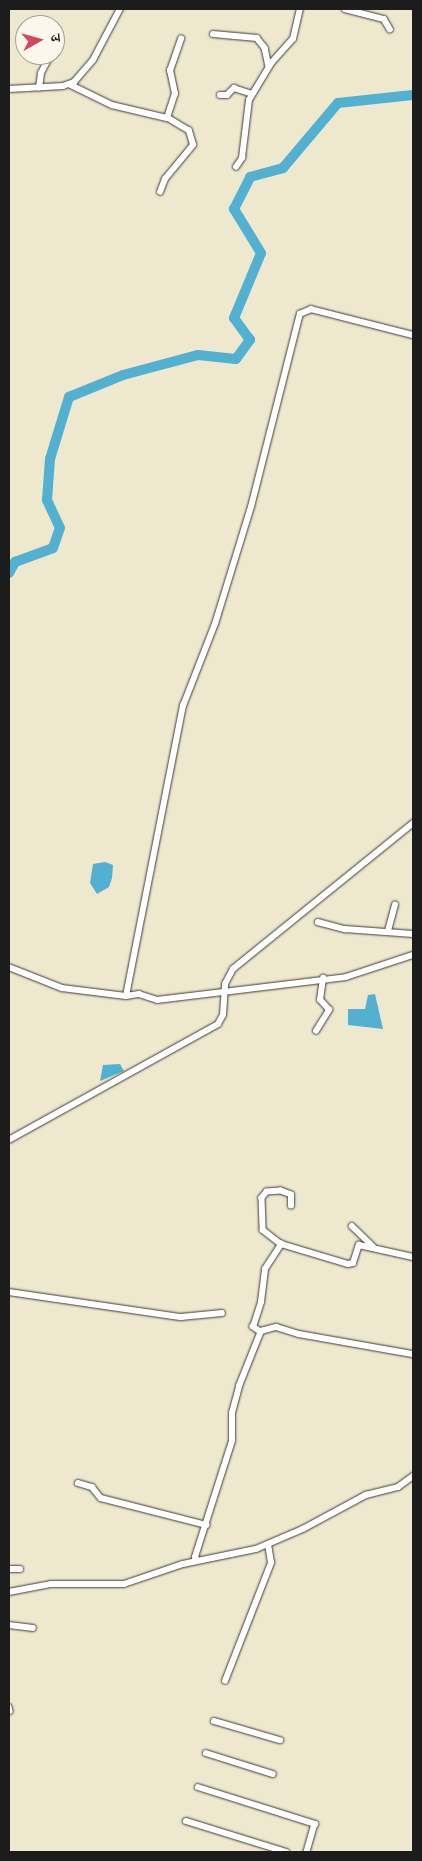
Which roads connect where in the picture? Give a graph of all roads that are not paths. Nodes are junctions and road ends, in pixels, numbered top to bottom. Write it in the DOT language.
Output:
graph roads {
  1 [pos="120,9"];
  2 [pos="300,9"];
  3 [pos="345,9"];
  4 [pos="390,29"];
  5 [pos="213,34"];
  6 [pos="181,39"];
  7 [pos="45,65"];
  8 [pos="269,67"];
  9 [pos="69,84"];
  10 [pos="39,88"];
  11 [pos="9,89"];
  12 [pos="252,94"];
  13 [pos="220,95"];
  14 [pos="167,118"];
  15 [pos="236,167"];
  16 [pos="160,192"];
  17 [pos="413,335"];
  18 [pos="413,824"];
  19 [pos="394,905"];
  20 [pos="318,922"];
  21 [pos="388,931"];
  22 [pos="413,934"];
  23 [pos="413,955"];
  24 [pos="9,966"];
  25 [pos="323,978"];
  26 [pos="226,990"];
  27 [pos="126,996"];
  28 [pos="316,1031"];
  29 [pos="9,1140"];
  30 [pos="291,1206"];
  31 [pos="352,1226"];
  32 [pos="281,1244"];
  33 [pos="373,1246"];
  34 [pos="413,1257"];
  35 [pos="9,1292"];
  36 [pos="222,1314"];
  37 [pos="260,1332"];
  38 [pos="413,1354"];
  39 [pos="413,1476"];
  40 [pos="78,1484"];
  41 [pos="207,1526"];
  42 [pos="268,1546"];
  43 [pos="197,1561"];
  44 [pos="9,1569"];
  45 [pos="20,1569"];
  46 [pos="9,1592"];
  47 [pos="9,1625"];
  48 [pos="33,1628"];
  49 [pos="225,1681"];
  50 [pos="214,1721"];
  51 [pos="280,1740"];
  52 [pos="206,1753"];
  53 [pos="273,1774"];
  54 [pos="198,1786"];
  55 [pos="186,1821"];
  56 [pos="286,1852"];
  57 [pos="307,1852"];
  1 -- 9 [label="street"];
  2 -- 8 [label="street"];
  3 -- 4 [label="street"];
  5 -- 8 [label="street"];
  6 -- 14 [label="street"];
  7 -- 10 [label="street"];
  8 -- 12 [label="street"];
  9 -- 10 [label="street"];
  9 -- 14 [label="street"];
  10 -- 11 [label="street"];
  12 -- 13 [label="street"];
  12 -- 15 [label="street"];
  14 -- 16 [label="street"];
  17 -- 27 [label="street"];
  18 -- 26 [label="street"];
  19 -- 21 [label="street"];
  20 -- 21 [label="street"];
  21 -- 22 [label="street"];
  23 -- 25 [label="street"];
  24 -- 27 [label="street"];
  25 -- 26 [label="street"];
  25 -- 28 [label="street"];
  26 -- 27 [label="street"];
  26 -- 29 [label="street"];
  30 -- 32 [label="street"];
  31 -- 33 [label="street"];
  32 -- 33 [label="street"];
  32 -- 37 [label="street"];
  33 -- 34 [label="street"];
  35 -- 36 [label="street"];
  37 -- 38 [label="street"];
  37 -- 41 [label="street"];
  39 -- 42 [label="street"];
  40 -- 41 [label="street"];
  41 -- 43 [label="street"];
  42 -- 43 [label="street"];
  42 -- 49 [label="street"];
  43 -- 46 [label="street"];
  44 -- 45 [label="street"];
  47 -- 48 [label="street"];
  50 -- 51 [label="street"];
  52 -- 53 [label="street"];
  54 -- 57 [label="street"];
  55 -- 56 [label="street"];
}
